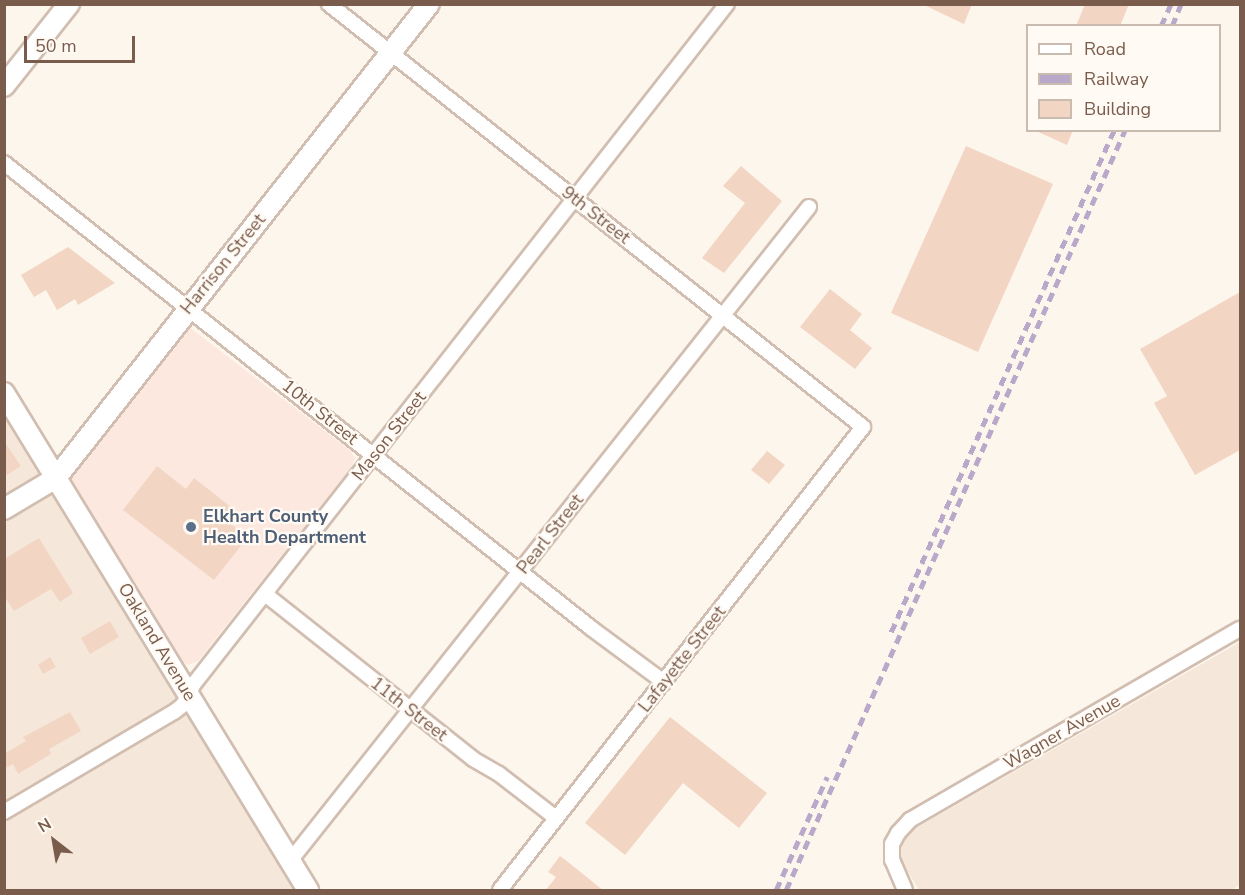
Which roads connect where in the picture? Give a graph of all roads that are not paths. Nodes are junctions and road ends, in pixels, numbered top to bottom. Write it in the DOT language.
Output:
graph roads {
  1 [pos="69,4"];
  2 [pos="329,4"];
  3 [pos="429,4"];
  4 [pos="727,4"];
  5 [pos="391,53"];
  6 [pos="4,86"];
  7 [pos="4,163"];
  8 [pos="575,200"];
  9 [pos="809,207"];
  10 [pos="186,310"];
  11 [pos="722,315"];
  12 [pos="4,393"];
  13 [pos="863,427"];
  14 [pos="374,456"];
  15 [pos="56,478"];
  16 [pos="4,509"];
  17 [pos="520,572"];
  18 [pos="265,594"];
  19 [pos="1240,629"];
  20 [pos="664,682"];
  21 [pos="189,695"];
  22 [pos="411,711"];
  23 [pos="4,812"];
  24 [pos="556,818"];
  25 [pos="290,861"];
  26 [pos="308,891"];
  27 [pos="500,891"];
  28 [pos="905,891"];
  1 -- 6 [label="street"];
  2 -- 5 [label="street, 9th Street"];
  3 -- 5 [label="street, Harrison Street"];
  4 -- 8 [label="street, Mason Street"];
  5 -- 8 [label="street, 9th Street"];
  5 -- 10 [label="street, Harrison Street"];
  7 -- 10 [label="street, 10th Street"];
  8 -- 11 [label="street, 9th Street"];
  8 -- 14 [label="street, Mason Street"];
  9 -- 11 [label="street, Pearl Street"];
  10 -- 14 [label="street, 10th Street"];
  10 -- 15 [label="street, Harrison Street"];
  11 -- 13 [label="street, 9th Street"];
  11 -- 17 [label="street, Pearl Street"];
  12 -- 15 [label="street, Oakland Avenue"];
  13 -- 20 [label="street, Lafayette Street"];
  14 -- 17 [label="street, 10th Street"];
  14 -- 18 [label="street, Mason Street"];
  15 -- 16 [label="street, Harrison Street"];
  15 -- 21 [label="street, Oakland Avenue"];
  17 -- 20 [label="street, 10th Street"];
  17 -- 22 [label="street, Pearl Street"];
  18 -- 21 [label="street, Mason Street"];
  18 -- 22 [label="street, 11th Street"];
  19 -- 28 [label="street, Wagner Avenue"];
  20 -- 24 [label="street, Lafayette Street"];
  21 -- 23 [label="street, Mason Street"];
  21 -- 25 [label="street, Oakland Avenue"];
  22 -- 24 [label="street, 11th Street"];
  22 -- 25 [label="street, Pearl Street"];
  24 -- 27 [label="street, Lafayette Street"];
  25 -- 26 [label="street, Oakland Avenue"];
}
